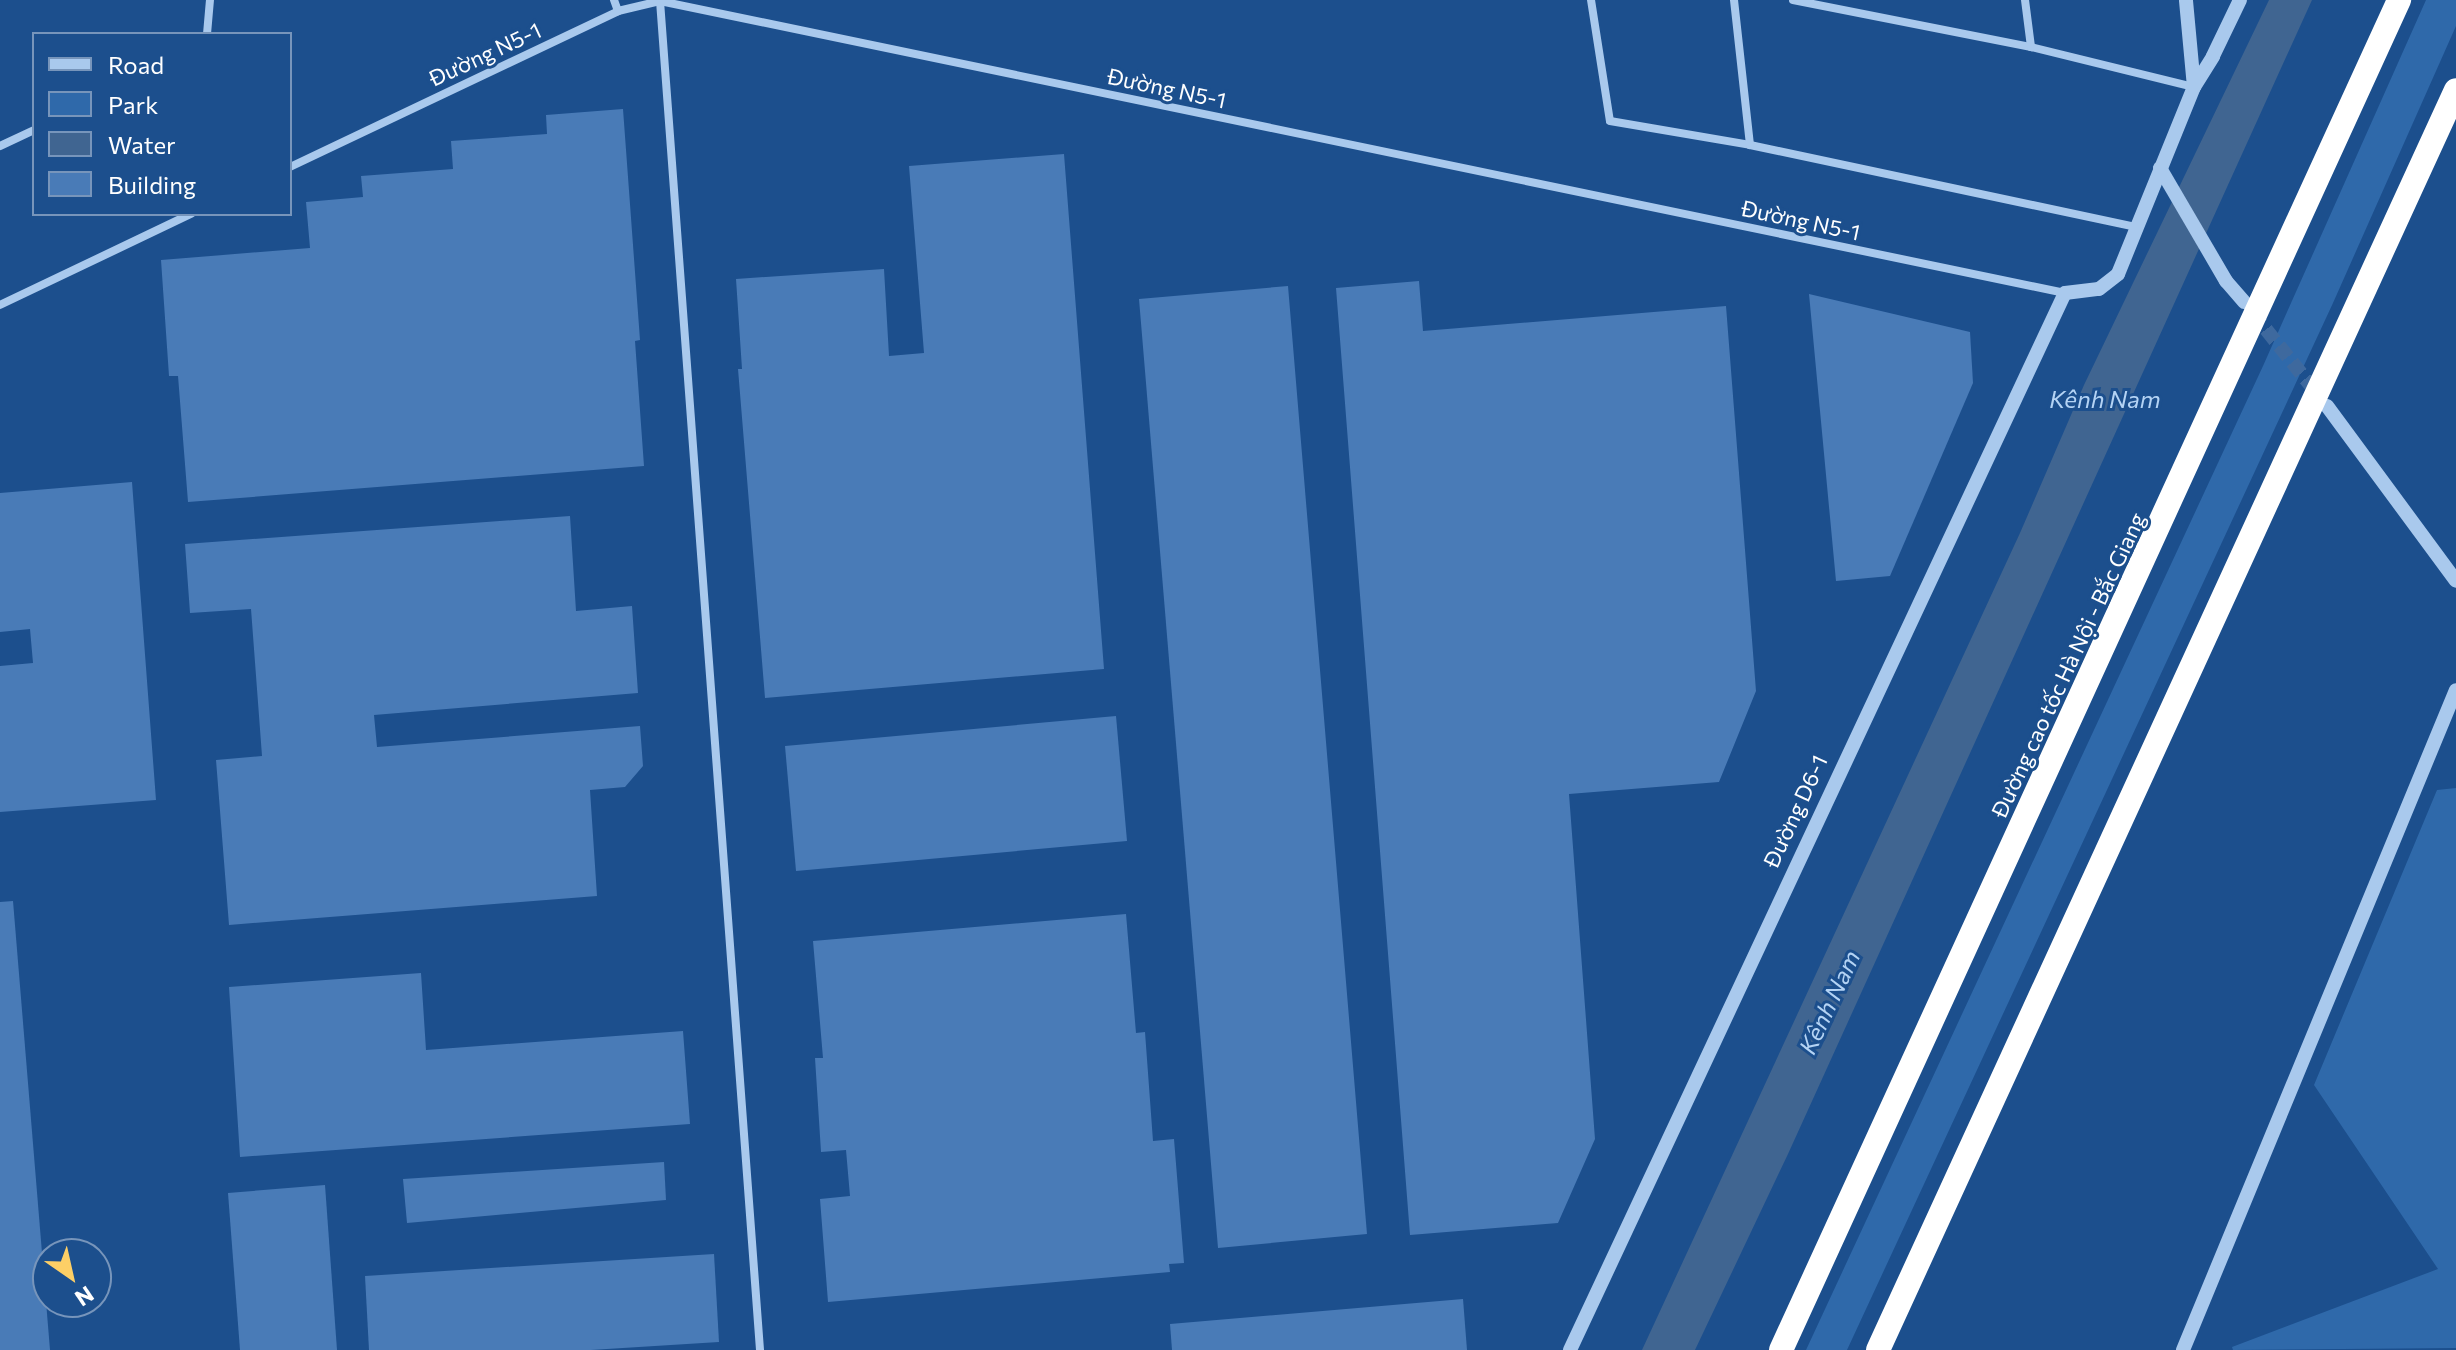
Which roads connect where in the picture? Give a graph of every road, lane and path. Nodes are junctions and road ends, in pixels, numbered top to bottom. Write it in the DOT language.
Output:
graph roads {
  1 [pos="210,0"];
  2 [pos="614,0"];
  3 [pos="1591,0"];
  4 [pos="1734,0"];
  5 [pos="1793,0"];
  6 [pos="2025,0"];
  7 [pos="2186,0"];
  8 [pos="2240,0"];
  9 [pos="2399,0"];
  10 [pos="660,1"];
  11 [pos="618,11"];
  12 [pos="207,32"];
  13 [pos="2031,47"];
  14 [pos="2194,87"];
  15 [pos="2456,90"];
  16 [pos="32,131"];
  17 [pos="1750,145"];
  18 [pos="0,146"];
  19 [pos="292,166"];
  20 [pos="2160,168"];
  21 [pos="187,216"];
  22 [pos="2135,227"];
  23 [pos="2065,293"];
  24 [pos="2244,302"];
  25 [pos="0,305"];
  26 [pos="2327,406"];
  27 [pos="2456,581"];
  28 [pos="2456,690"];
  29 [pos="760,1350"];
  30 [pos="1570,1350"];
  31 [pos="1781,1350"];
  32 [pos="1878,1350"];
  33 [pos="2183,1350"];
  1 -- 12 [label="street"];
  2 -- 11 [label="street"];
  3 -- 17 [label="street"];
  4 -- 17 [label="street"];
  5 -- 13 [label="street"];
  6 -- 13 [label="street"];
  7 -- 14 [label="street"];
  8 -- 14 [label="street"];
  9 -- 31 [label="highway, Đường cao tốc Hà Nội - Bắc Giang"];
  10 -- 11 [label="street, Đường N5-1"];
  10 -- 23 [label="street, Đường N5-1"];
  10 -- 29 [label="street"];
  11 -- 19 [label="street, Đường N5-1"];
  13 -- 14 [label="street"];
  14 -- 20 [label="street"];
  15 -- 32 [label="highway"];
  16 -- 18 [label="street"];
  17 -- 22 [label="street"];
  20 -- 22 [label="street"];
  20 -- 24 [label="street"];
  21 -- 25 [label="street"];
  22 -- 23 [label="street"];
  23 -- 30 [label="street, Đường D6-1"];
  26 -- 27 [label="street"];
  28 -- 33 [label="street"];
}
